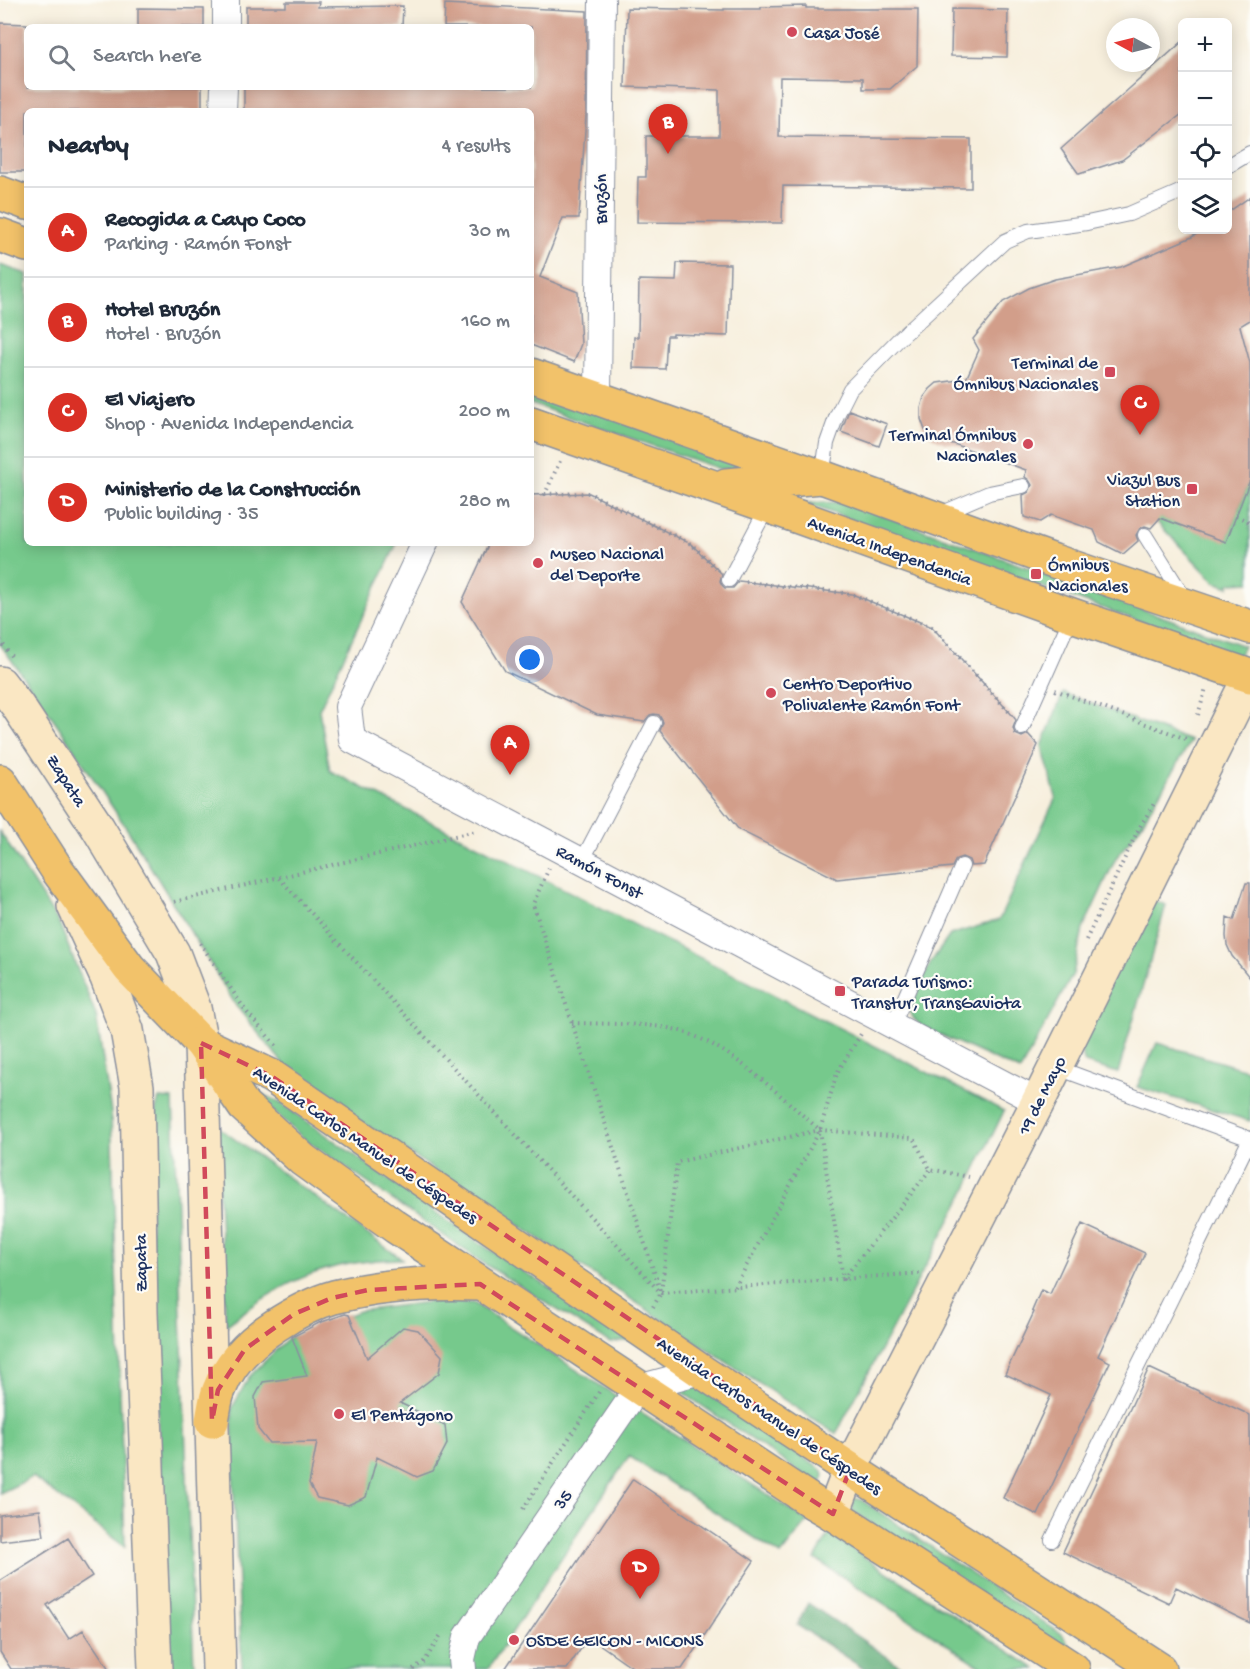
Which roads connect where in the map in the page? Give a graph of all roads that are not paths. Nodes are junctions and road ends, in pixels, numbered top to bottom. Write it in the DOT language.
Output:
graph roads {
  1 [pos="226,0"];
  2 [pos="602,0"];
  3 [pos="226,24"];
  4 [pos="224,90"];
  5 [pos="223,108"];
  6 [pos="1250,153"];
  7 [pos="1232,163"];
  8 [pos="0,193"];
  9 [pos="1178,193"];
  10 [pos="24,202"];
  11 [pos="0,235"];
  12 [pos="24,244"];
  13 [pos="534,376"];
  14 [pos="598,397"];
  15 [pos="534,424"];
  16 [pos="822,477"];
  17 [pos="1023,486"];
  18 [pos="714,487"];
  19 [pos="768,506"];
  20 [pos="933,517"];
  21 [pos="1144,535"];
  22 [pos="424,546"];
  23 [pos="729,580"];
  24 [pos="1189,606"];
  25 [pos="1072,615"];
  26 [pos="1250,627"];
  27 [pos="6,671"];
  28 [pos="1250,676"];
  29 [pos="654,723"];
  30 [pos="1022,728"];
  31 [pos="0,781"];
  32 [pos="582,861"];
  33 [pos="962,866"];
  34 [pos="58,871"];
  35 [pos="883,1020"];
  36 [pos="201,1043"];
  37 [pos="1055,1067"];
  38 [pos="1038,1102"];
  39 [pos="1250,1139"];
  40 [pos="480,1284"];
  41 [pos="702,1371"];
  42 [pos="626,1379"];
  43 [pos="212,1421"];
  44 [pos="850,1469"];
  45 [pos="833,1514"];
  46 [pos="1052,1540"];
  47 [pos="1086,1623"];
  48 [pos="155,1669"];
  49 [pos="219,1669"];
  50 [pos="463,1669"];
  51 [pos="1073,1669"];
  52 [pos="1118,1669"];
  53 [pos="1159,1669"];
  1 -- 3 [label="street"];
  2 -- 14 [label="street, Bruzón"];
  4 -- 5 [label="street"];
  6 -- 7 [label="lane"];
  8 -- 10 [label="main road"];
  9 -- 16 [label="lane"];
  11 -- 12 [label="main road"];
  13 -- 14 [label="main road"];
  14 -- 16 [label="main road"];
  15 -- 18 [label="main road, Avenida Independencia"];
  16 -- 18 [label="main road"];
  16 -- 20 [label="main road"];
  17 -- 20 [label="lane"];
  18 -- 19 [label="main road, Avenida Independencia"];
  19 -- 23 [label="lane"];
  19 -- 25 [label="main road, Avenida Independencia"];
  20 -- 24 [label="main road"];
  21 -- 24 [label="lane"];
  22 -- 32 [label="street, Ramón Fonst"];
  24 -- 26 [label="main road"];
  25 -- 28 [label="main road, Avenida Independencia"];
  25 -- 30 [label="lane"];
  27 -- 36 [label="main road, Zapata"];
  28 -- 37 [label="main road, 19 de Mayo"];
  29 -- 32 [label="lane"];
  31 -- 34 [label="main road, Zapata"];
  32 -- 35 [label="street, Ramón Fonst"];
  33 -- 35 [label="lane"];
  34 -- 36 [label="main road, Zapata"];
  34 -- 48 [label="main road, Zapata"];
  35 -- 38 [label="street, Ramón Fonst"];
  36 -- 40 [label="main road, Avenida Carlos Manuel de Céspedes"];
  36 -- 41 [label="main road, Avenida Carlos Manuel de Céspedes"];
  36 -- 43 [label="main road, Zapata"];
  37 -- 38 [label="main road, 19 de Mayo"];
  37 -- 39 [label="lane"];
  38 -- 44 [label="main road, 19 de Mayo"];
  39 -- 46 [label="lane"];
  40 -- 42 [label="main road, Avenida Carlos Manuel de Céspedes"];
  40 -- 43 [label="main road"];
  41 -- 42 [label="street"];
  41 -- 44 [label="main road, Avenida Carlos Manuel de Céspedes"];
  42 -- 45 [label="main road, Avenida Carlos Manuel de Céspedes"];
  42 -- 50 [label="street, 35"];
  43 -- 49 [label="main road, Zapata"];
  44 -- 45 [label="main road, 19 de Mayo"];
  44 -- 47 [label="main road, Avenida Carlos Manuel de Céspedes"];
  45 -- 51 [label="main road, Avenida Carlos Manuel de Céspedes"];
  47 -- 52 [label="main road"];
  47 -- 53 [label="main road, Avenida Carlos Manuel de Céspedes"];
}
